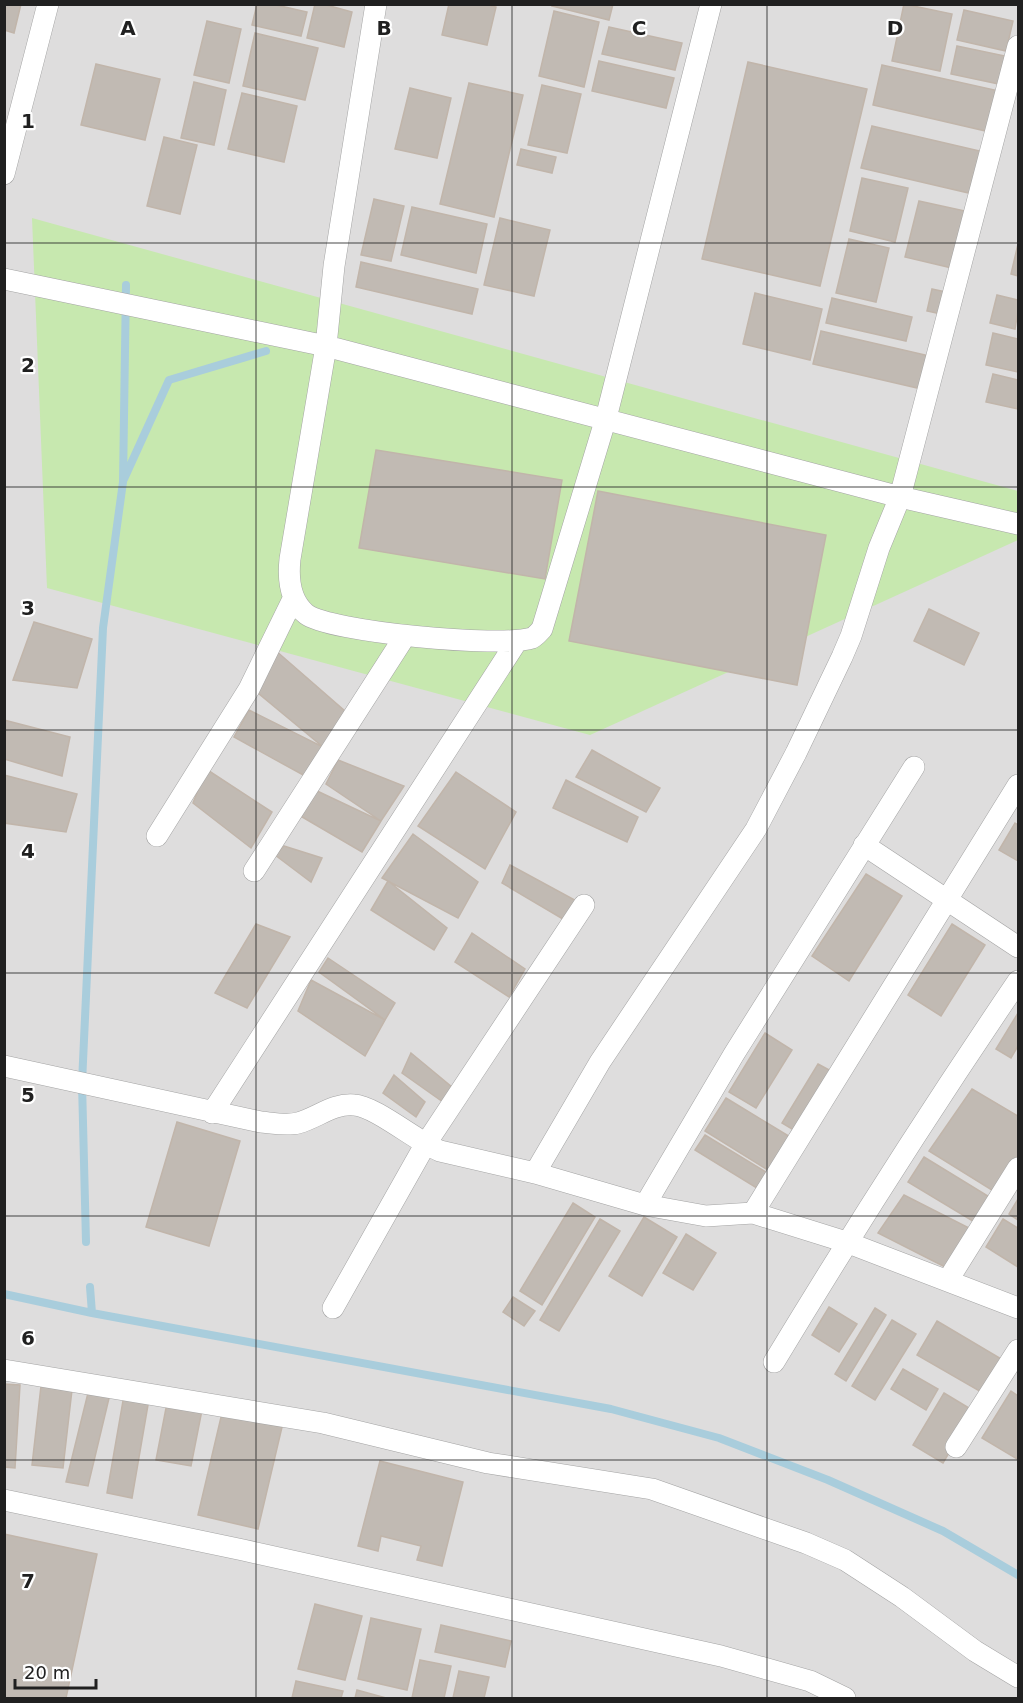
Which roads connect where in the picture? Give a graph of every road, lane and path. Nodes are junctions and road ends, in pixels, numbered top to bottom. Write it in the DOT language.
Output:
graph roads {
  1 [pos="48,4"];
  2 [pos="376,4"];
  3 [pos="711,4"];
  4 [pos="1018,46"];
  5 [pos="4,174"];
  6 [pos="4,279"];
  7 [pos="326,346"];
  8 [pos="606,418"];
  9 [pos="900,497"];
  10 [pos="1018,524"];
  11 [pos="293,599"];
  12 [pos="405,636"];
  13 [pos="517,641"];
  14 [pos="914,766"];
  15 [pos="1018,785"];
  16 [pos="157,836"];
  17 [pos="864,845"];
  18 [pos="254,871"];
  19 [pos="947,899"];
  20 [pos="584,905"];
  21 [pos="1018,947"];
  22 [pos="1018,981"];
  23 [pos="4,1066"];
  24 [pos="212,1113"];
  25 [pos="425,1145"];
  26 [pos="1018,1168"];
  27 [pos="535,1173"];
  28 [pos="645,1205"];
  29 [pos="753,1213"];
  30 [pos="846,1242"];
  31 [pos="948,1280"];
  32 [pos="333,1308"];
  33 [pos="1018,1308"];
  34 [pos="1018,1350"];
  35 [pos="774,1362"];
  36 [pos="4,1370"];
  37 [pos="956,1447"];
  38 [pos="4,1500"];
  39 [pos="1018,1677"];
  40 [pos="845,1698"];
  1 -- 5 [label="street"];
  2 -- 7 [label="street"];
  3 -- 8 [label="street"];
  4 -- 9 [label="street"];
  6 -- 7 [label="street"];
  7 -- 8 [label="street"];
  7 -- 11 [label="street"];
  8 -- 9 [label="street"];
  8 -- 13 [label="street"];
  9 -- 10 [label="street"];
  9 -- 27 [label="street"];
  11 -- 12 [label="street"];
  11 -- 16 [label="street"];
  12 -- 13 [label="street"];
  12 -- 18 [label="street"];
  13 -- 24 [label="street"];
  14 -- 17 [label="street"];
  15 -- 19 [label="street"];
  17 -- 19 [label="street"];
  17 -- 28 [label="street"];
  19 -- 21 [label="street"];
  19 -- 29 [label="street"];
  20 -- 25 [label="street"];
  22 -- 30 [label="street"];
  23 -- 24 [label="street"];
  24 -- 25 [label="street"];
  25 -- 27 [label="street"];
  25 -- 32 [label="street"];
  26 -- 31 [label="street"];
  27 -- 28 [label="street"];
  28 -- 29 [label="street"];
  29 -- 30 [label="street"];
  30 -- 31 [label="street"];
  30 -- 35 [label="street"];
  31 -- 33 [label="street"];
  34 -- 37 [label="street"];
  36 -- 39 [label="street"];
  38 -- 40 [label="street"];
}
